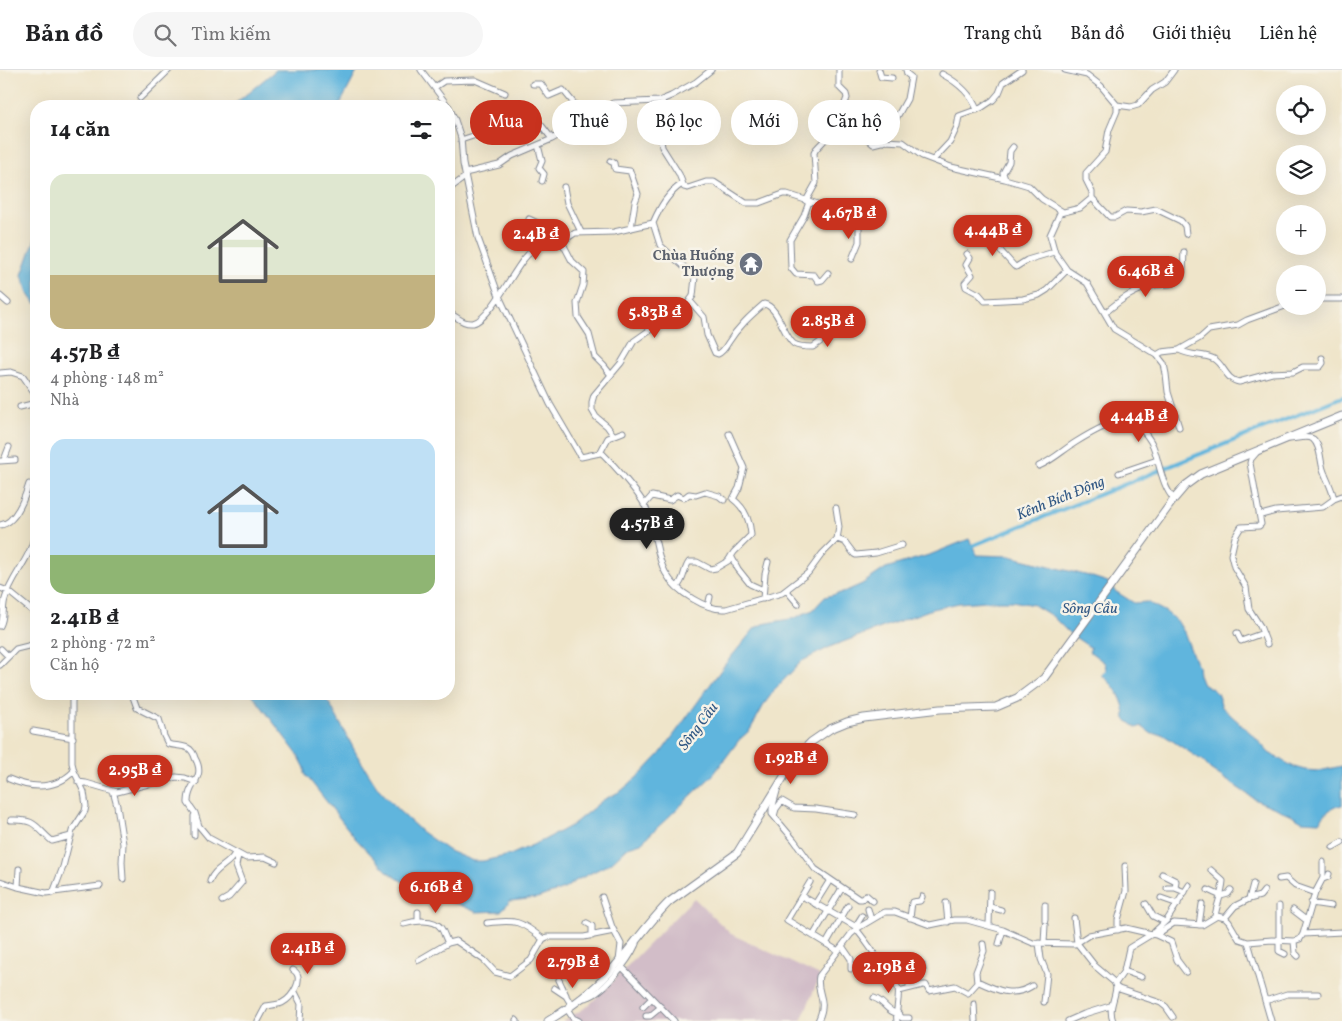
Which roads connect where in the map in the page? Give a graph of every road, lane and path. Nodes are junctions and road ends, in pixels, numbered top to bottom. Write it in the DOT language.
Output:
graph roads {
  1 [pos="169,70"];
  2 [pos="421,70"];
  3 [pos="711,70"];
  4 [pos="839,70"];
  5 [pos="879,70"];
  6 [pos="906,70"];
  7 [pos="1022,70"];
  8 [pos="1065,70"];
  9 [pos="1174,70"];
  10 [pos="1088,72"];
  11 [pos="942,74"];
  12 [pos="892,78"];
  13 [pos="534,84"];
  14 [pos="435,87"];
  15 [pos="504,92"];
  16 [pos="140,98"];
  17 [pos="443,100"];
  18 [pos="571,100"];
  19 [pos="662,100"];
  20 [pos="846,100"];
  21 [pos="1117,105"];
  22 [pos="900,109"];
  23 [pos="977,110"];
  24 [pos="455,120"];
  25 [pos="542,127"];
  26 [pos="470,137"];
  27 [pos="552,139"];
  28 [pos="461,140"];
  29 [pos="900,142"];
  30 [pos="542,143"];
  31 [pos="538,145"];
  32 [pos="662,145"];
  33 [pos="819,145"];
  34 [pos="1013,147"];
  35 [pos="934,159"];
  36 [pos="610,161"];
  37 [pos="465,175"];
  38 [pos="1005,179"];
  39 [pos="542,181"];
  40 [pos="455,184"];
  41 [pos="682,184"];
  42 [pos="564,188"];
  43 [pos="1092,198"];
  44 [pos="808,202"];
  45 [pos="1063,212"];
  46 [pos="529,219"];
  47 [pos="653,223"];
  48 [pos="631,228"];
  49 [pos="982,230"];
  50 [pos="581,232"];
  51 [pos="1186,234"];
  52 [pos="552,240"];
  53 [pos="562,242"];
  54 [pos="1054,252"];
  55 [pos="1184,252"];
  56 [pos="967,254"];
  57 [pos="852,259"];
  58 [pos="1067,270"];
  59 [pos="828,273"];
  60 [pos="0,296"];
  61 [pos="499,296"];
  62 [pos="1326,299"];
  63 [pos="1342,299"];
  64 [pos="690,301"];
  65 [pos="8,303"];
  66 [pos="1276,309"];
  67 [pos="1105,314"];
  68 [pos="455,317"];
  69 [pos="836,326"];
  70 [pos="1179,350"];
  71 [pos="1157,355"];
  72 [pos="1322,358"];
  73 [pos="0,373"];
  74 [pos="611,376"];
  75 [pos="30,386"];
  76 [pos="30,405"];
  77 [pos="20,407"];
  78 [pos="1342,416"];
  79 [pos="1179,427"];
  80 [pos="623,432"];
  81 [pos="729,434"];
  82 [pos="614,436"];
  83 [pos="1284,440"];
  84 [pos="9,447"];
  85 [pos="1259,450"];
  86 [pos="601,452"];
  87 [pos="2,460"];
  88 [pos="15,460"];
  89 [pos="1158,461"];
  90 [pos="1039,466"];
  91 [pos="1118,473"];
  92 [pos="29,484"];
  93 [pos="1342,496"];
  94 [pos="1334,498"];
  95 [pos="1174,499"];
  96 [pos="724,500"];
  97 [pos="644,505"];
  98 [pos="836,508"];
  99 [pos="1261,515"];
  100 [pos="0,525"];
  101 [pos="837,539"];
  102 [pos="902,545"];
  103 [pos="30,552"];
  104 [pos="731,556"];
  105 [pos="768,562"];
  106 [pos="677,587"];
  107 [pos="0,588"];
  108 [pos="763,590"];
  109 [pos="8,591"];
  110 [pos="787,591"];
  111 [pos="710,597"];
  112 [pos="763,599"];
  113 [pos="798,604"];
  114 [pos="708,606"];
  115 [pos="30,609"];
  116 [pos="0,626"];
  117 [pos="1236,632"];
  118 [pos="1263,633"];
  119 [pos="1267,644"];
  120 [pos="30,646"];
  121 [pos="1,649"];
  122 [pos="8,656"];
  123 [pos="0,665"];
  124 [pos="72,700"];
  125 [pos="134,700"];
  126 [pos="34,732"];
  127 [pos="73,738"];
  128 [pos="74,771"];
  129 [pos="9,779"];
  130 [pos="78,782"];
  131 [pos="196,782"];
  132 [pos="780,784"];
  133 [pos="113,791"];
  134 [pos="194,813"];
  135 [pos="855,815"];
  136 [pos="774,816"];
  137 [pos="11,820"];
  138 [pos="194,835"];
  139 [pos="70,836"];
  140 [pos="1342,842"];
  141 [pos="1333,847"];
  142 [pos="237,854"];
  143 [pos="276,862"];
  144 [pos="1323,862"];
  145 [pos="1125,866"];
  146 [pos="19,870"];
  147 [pos="1211,870"];
  148 [pos="1162,874"];
  149 [pos="1329,874"];
  150 [pos="124,879"];
  151 [pos="1279,879"];
  152 [pos="1322,879"];
  153 [pos="830,880"];
  154 [pos="0,881"];
  155 [pos="210,882"];
  156 [pos="810,882"];
  157 [pos="1253,884"];
  158 [pos="1189,885"];
  159 [pos="100,886"];
  160 [pos="18,887"];
  161 [pos="842,888"];
  162 [pos="1166,888"];
  163 [pos="1175,888"];
  164 [pos="1208,890"];
  165 [pos="1231,890"];
  166 [pos="1264,891"];
  167 [pos="990,892"];
  168 [pos="1185,892"];
  169 [pos="53,893"];
  170 [pos="1315,893"];
  171 [pos="802,896"];
  172 [pos="1221,896"];
  173 [pos="602,897"];
  174 [pos="922,897"];
  175 [pos="1161,898"];
  176 [pos="1249,898"];
  177 [pos="873,900"];
  178 [pos="222,901"];
  179 [pos="946,903"];
  180 [pos="1311,903"];
  181 [pos="815,904"];
  182 [pos="1146,904"];
  183 [pos="1178,904"];
  184 [pos="1202,904"];
  185 [pos="1045,905"];
  186 [pos="848,906"];
  187 [pos="1279,906"];
  188 [pos="1330,906"];
  189 [pos="990,907"];
  190 [pos="868,909"];
  191 [pos="1001,910"];
  192 [pos="1293,910"];
  193 [pos="828,911"];
  194 [pos="418,912"];
  195 [pos="862,916"];
  196 [pos="1215,916"];
  197 [pos="910,918"];
  198 [pos="1074,918"];
  199 [pos="1225,918"];
  200 [pos="841,919"];
  201 [pos="871,920"];
  202 [pos="1306,920"];
  203 [pos="418,921"];
  204 [pos="948,922"];
  205 [pos="1165,922"];
  206 [pos="487,923"];
  207 [pos="587,923"];
  208 [pos="404,924"];
  209 [pos="1199,925"];
  210 [pos="989,926"];
  211 [pos="856,928"];
  212 [pos="1003,930"];
  213 [pos="1118,930"];
  214 [pos="614,931"];
  215 [pos="1342,932"];
  216 [pos="1154,934"];
  217 [pos="1303,934"];
  218 [pos="592,936"];
  219 [pos="814,936"];
  220 [pos="544,939"];
  221 [pos="1279,940"];
  222 [pos="1294,941"];
  223 [pos="1248,942"];
  224 [pos="448,943"];
  225 [pos="1041,943"];
  226 [pos="1077,943"];
  227 [pos="826,944"];
  228 [pos="983,944"];
  229 [pos="999,944"];
  230 [pos="840,949"];
  231 [pos="1285,954"];
  232 [pos="1298,956"];
  233 [pos="915,958"];
  234 [pos="419,960"];
  235 [pos="620,964"];
  236 [pos="850,969"];
  237 [pos="292,970"];
  238 [pos="1124,971"];
  239 [pos="1186,972"];
  240 [pos="1140,977"];
  241 [pos="559,980"];
  242 [pos="977,981"];
  243 [pos="1032,986"];
  244 [pos="1116,986"];
  245 [pos="554,988"];
  246 [pos="909,988"];
  247 [pos="899,991"];
  248 [pos="295,992"];
  249 [pos="1318,994"];
  250 [pos="566,996"];
  251 [pos="652,998"];
  252 [pos="874,998"];
  253 [pos="1265,1001"];
  254 [pos="1044,1002"];
  255 [pos="974,1004"];
  256 [pos="1110,1006"];
  257 [pos="643,1007"];
  258 [pos="661,1007"];
  259 [pos="570,1008"];
  260 [pos="896,1012"];
  261 [pos="646,1016"];
  262 [pos="1173,1017"];
  263 [pos="909,1018"];
  264 [pos="258,1021"];
  265 [pos="300,1021"];
  266 [pos="548,1021"];
  267 [pos="579,1021"];
  268 [pos="674,1021"];
  269 [pos="818,1021"];
  270 [pos="897,1021"];
  271 [pos="975,1021"];
  272 [pos="1068,1021"];
  273 [pos="1113,1021"];
  274 [pos="1271,1021"];
  1 -- 16 [label="street"];
  2 -- 14 [label="street"];
  3 -- 19 [label="street"];
  4 -- 20 [label="street"];
  5 -- 12 [label="street"];
  6 -- 22 [label="street"];
  7 -- 23 [label="street"];
  8 -- 10 [label="street"];
  9 -- 21 [label="street"];
  10 -- 21 [label="street"];
  11 -- 23 [label="street"];
  13 -- 18 [label="street"];
  14 -- 15 [label="street"];
  14 -- 17 [label="street"];
  21 -- 43 [label="street"];
  23 -- 35 [label="street"];
  24 -- 28 [label="street"];
  25 -- 27 [label="street"];
  26 -- 28 [label="street"];
  27 -- 30 [label="street"];
  28 -- 37 [label="street"];
  29 -- 35 [label="street"];
  31 -- 37 [label="street"];
  31 -- 39 [label="street"];
  32 -- 41 [label="street"];
  33 -- 44 [label="street"];
  34 -- 38 [label="street"];
  35 -- 38 [label="street"];
  36 -- 48 [label="street"];
  37 -- 40 [label="street"];
  37 -- 61 [label="street"];
  38 -- 45 [label="street"];
  41 -- 44 [label="street"];
  41 -- 47 [label="street"];
  42 -- 50 [label="street"];
  43 -- 45 [label="street"];
  43 -- 51 [label="street"];
  44 -- 57 [label="street"];
  44 -- 59 [label="street"];
  45 -- 54 [label="street"];
  46 -- 52 [label="street"];
  47 -- 48 [label="street"];
  47 -- 64 [label="street"];
  48 -- 50 [label="street"];
  49 -- 54 [label="street"];
  50 -- 53 [label="street"];
  52 -- 53 [label="street"];
  52 -- 61 [label="street"];
  53 -- 74 [label="street"];
  54 -- 58 [label="street"];
  55 -- 67 [label="street"];
  56 -- 58 [label="street"];
  58 -- 67 [label="street"];
  60 -- 65 [label="street"];
  61 -- 68 [label="street"];
  61 -- 86 [label="street"];
  62 -- 63 [label="street"];
  64 -- 69 [label="street"];
  64 -- 74 [label="street"];
  66 -- 70 [label="street"];
  67 -- 71 [label="street"];
  70 -- 71 [label="street"];
  70 -- 72 [label="street"];
  71 -- 79 [label="street"];
  73 -- 75 [label="street"];
  74 -- 82 [label="street"];
  76 -- 77 [label="street"];
  78 -- 83 [label="main road"];
  80 -- 82 [label="street"];
  81 -- 104 [label="street"];
  82 -- 86 [label="street"];
  83 -- 85 [label="main road"];
  83 -- 94 [label="street"];
  84 -- 87 [label="street"];
  85 -- 95 [label="main road"];
  85 -- 99 [label="street"];
  86 -- 97 [label="street"];
  87 -- 88 [label="street"];
  89 -- 90 [label="street"];
  89 -- 91 [label="street"];
  89 -- 95 [label="street"];
  92 -- 100 [label="street"];
  93 -- 94 [label="street"];
  94 -- 99 [label="street"];
  95 -- 132 [label="main road"];
  96 -- 97 [label="street"];
  97 -- 106 [label="street"];
  98 -- 101 [label="street"];
  99 -- 118 [label="street"];
  101 -- 102 [label="street"];
  101 -- 110 [label="street"];
  103 -- 109 [label="street"];
  104 -- 106 [label="street"];
  104 -- 108 [label="street"];
  105 -- 108 [label="street"];
  106 -- 114 [label="street"];
  107 -- 109 [label="street"];
  108 -- 112 [label="street"];
  109 -- 115 [label="street"];
  109 -- 116 [label="street"];
  110 -- 112 [label="street"];
  110 -- 113 [label="street"];
  111 -- 114 [label="street"];
  112 -- 114 [label="street"];
  117 -- 118 [label="street"];
  118 -- 119 [label="street"];
  120 -- 122 [label="street"];
  121 -- 122 [label="street"];
  122 -- 123 [label="street"];
  124 -- 127 [label="street"];
  125 -- 131 [label="street"];
  126 -- 127 [label="street"];
  127 -- 128 [label="street"];
  128 -- 129 [label="street"];
  128 -- 130 [label="street"];
  130 -- 133 [label="street"];
  130 -- 139 [label="street"];
  131 -- 133 [label="street"];
  131 -- 134 [label="street"];
  132 -- 136 [label="street"];
  132 -- 235 [label="main road"];
  133 -- 150 [label="street"];
  134 -- 138 [label="street"];
  134 -- 142 [label="street"];
  135 -- 136 [label="street"];
  136 -- 153 [label="street"];
  137 -- 139 [label="street"];
  139 -- 169 [label="street"];
  140 -- 141 [label="street"];
  142 -- 143 [label="street"];
  142 -- 155 [label="street"];
  142 -- 178 [label="street"];
  144 -- 152 [label="street"];
  145 -- 213 [label="street"];
  146 -- 160 [label="street"];
  147 -- 172 [label="street"];
  148 -- 163 [label="street"];
  149 -- 152 [label="street"];
  151 -- 170 [label="street"];
  152 -- 170 [label="street"];
  153 -- 161 [label="street"];
  153 -- 181 [label="street"];
  154 -- 160 [label="street"];
  156 -- 171 [label="street"];
  157 -- 176 [label="street"];
  158 -- 168 [label="street"];
  159 -- 169 [label="street"];
  160 -- 169 [label="street"];
  161 -- 177 [label="street"];
  161 -- 193 [label="street"];
  162 -- 163 [label="street"];
  163 -- 168 [label="street"];
  164 -- 172 [label="street"];
  165 -- 172 [label="street"];
  166 -- 176 [label="street"];
  167 -- 189 [label="street"];
  168 -- 183 [label="street"];
  170 -- 180 [label="street"];
  171 -- 181 [label="street"];
  171 -- 219 [label="street"];
  172 -- 196 [label="street"];
  173 -- 214 [label="street"];
  174 -- 197 [label="street"];
  175 -- 183 [label="street"];
  176 -- 199 [label="street"];
  179 -- 204 [label="street"];
  180 -- 188 [label="street"];
  180 -- 202 [label="street"];
  181 -- 193 [label="street"];
  182 -- 205 [label="street"];
  183 -- 205 [label="street"];
  184 -- 209 [label="street"];
  185 -- 225 [label="street"];
  186 -- 200 [label="street"];
  187 -- 221 [label="street"];
  189 -- 191 [label="street"];
  189 -- 210 [label="street"];
  190 -- 201 [label="street"];
  192 -- 202 [label="street"];
  193 -- 200 [label="street"];
  193 -- 219 [label="street"];
  194 -- 203 [label="street"];
  195 -- 211 [label="street"];
  196 -- 199 [label="street"];
  196 -- 209 [label="street"];
  197 -- 201 [label="street"];
  197 -- 204 [label="street"];
  198 -- 226 [label="street"];
  199 -- 223 [label="street"];
  200 -- 211 [label="street"];
  200 -- 227 [label="street"];
  201 -- 211 [label="street"];
  202 -- 217 [label="street"];
  203 -- 208 [label="street"];
  203 -- 224 [label="street"];
  204 -- 210 [label="street"];
  205 -- 216 [label="street"];
  206 -- 220 [label="street"];
  207 -- 218 [label="street"];
  209 -- 216 [label="street"];
  210 -- 212 [label="street"];
  211 -- 230 [label="street"];
  211 -- 247 [label="street"];
  212 -- 225 [label="street"];
  212 -- 229 [label="street"];
  213 -- 216 [label="street"];
  213 -- 226 [label="street"];
  214 -- 218 [label="street"];
  214 -- 235 [label="street"];
  215 -- 217 [label="street"];
  216 -- 238 [label="street"];
  216 -- 239 [label="street"];
  217 -- 222 [label="street"];
  218 -- 220 [label="street"];
  219 -- 227 [label="street"];
  220 -- 224 [label="street"];
  221 -- 222 [label="street"];
  221 -- 223 [label="street"];
  221 -- 231 [label="street"];
  222 -- 232 [label="street"];
  223 -- 253 [label="street"];
  224 -- 234 [label="street"];
  225 -- 226 [label="street"];
  225 -- 254 [label="street"];
  226 -- 244 [label="street"];
  227 -- 230 [label="street"];
  228 -- 242 [label="street"];
  230 -- 236 [label="street"];
  230 -- 269 [label="street"];
  233 -- 246 [label="street"];
  235 -- 251 [label="street"];
  235 -- 259 [label="main road"];
  237 -- 248 [label="street"];
  238 -- 240 [label="street"];
  238 -- 244 [label="street"];
  241 -- 250 [label="street"];
  242 -- 243 [label="street"];
  242 -- 246 [label="street"];
  244 -- 256 [label="street"];
  244 -- 262 [label="street"];
  245 -- 250 [label="street"];
  246 -- 247 [label="street"];
  247 -- 260 [label="street"];
  248 -- 264 [label="street"];
  248 -- 265 [label="street"];
  249 -- 253 [label="street"];
  250 -- 259 [label="street"];
  251 -- 257 [label="street"];
  251 -- 258 [label="street"];
  252 -- 260 [label="street"];
  253 -- 274 [label="street"];
  255 -- 271 [label="street"];
  256 -- 272 [label="street"];
  256 -- 273 [label="street"];
  258 -- 261 [label="street"];
  258 -- 268 [label="street"];
  259 -- 266 [label="main road"];
  259 -- 267 [label="street"];
  260 -- 263 [label="street"];
  260 -- 270 [label="street"];
}
